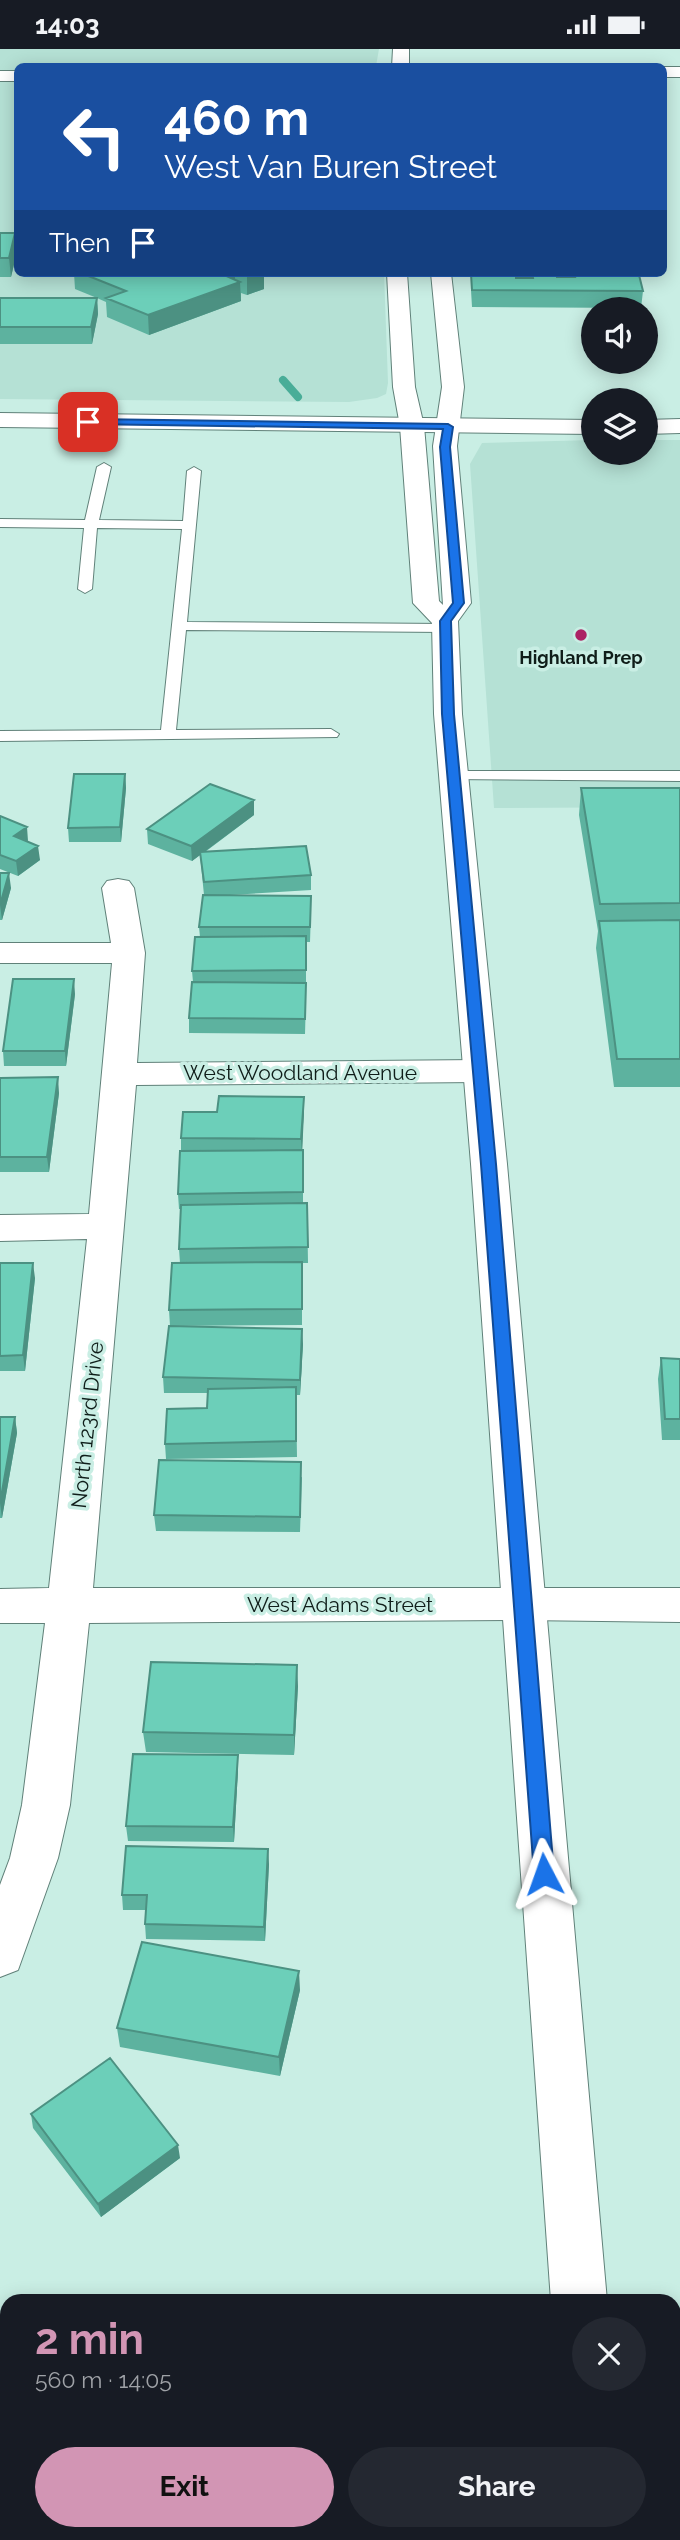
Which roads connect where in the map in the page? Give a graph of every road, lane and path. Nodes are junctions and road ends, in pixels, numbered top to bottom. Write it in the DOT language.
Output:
graph roads {
  1 [pos="397,277"];
  2 [pos="422,277"];
  3 [pos="442,277"];
  4 [pos="446,312"];
  5 [pos="0,420"];
  6 [pos="412,426"];
  7 [pos="680,426"];
  8 [pos="448,427"];
  9 [pos="581,427"];
  10 [pos="658,427"];
  11 [pos="104,467"];
  12 [pos="194,471"];
  13 [pos="0,523"];
  14 [pos="91,524"];
  15 [pos="189,525"];
  16 [pos="85,589"];
  17 [pos="446,624"];
  18 [pos="180,626"];
  19 [pos="331,734"];
  20 [pos="168,735"];
  21 [pos="0,736"];
  22 [pos="453,776"];
  23 [pos="680,776"];
  24 [pos="118,888"];
  25 [pos="0,953"];
  26 [pos="129,953"];
  27 [pos="480,1071"];
  28 [pos="121,1074"];
  29 [pos="107,1226"];
  30 [pos="0,1228"];
  31 [pos="523,1603"];
  32 [pos="680,1605"];
  33 [pos="0,1606"];
  34 [pos="69,1606"];
  35 [pos="0,1955"];
  36 [pos="578,2294"];
  1 -- 6 [label="street"];
  2 -- 4 [label="street"];
  3 -- 4 [label="street"];
  4 -- 8 [label="street"];
  5 -- 6 [label="street"];
  6 -- 8 [label="street"];
  6 -- 17 [label="street"];
  7 -- 10 [label="street"];
  8 -- 9 [label="street"];
  8 -- 17 [label="street"];
  11 -- 14 [label="lane"];
  12 -- 15 [label="lane"];
  13 -- 14 [label="lane"];
  14 -- 15 [label="lane"];
  14 -- 16 [label="lane"];
  15 -- 18 [label="lane"];
  17 -- 18 [label="lane"];
  17 -- 22 [label="street"];
  18 -- 20 [label="lane"];
  19 -- 20 [label="lane"];
  20 -- 21 [label="lane"];
  22 -- 23 [label="lane"];
  22 -- 27 [label="street"];
  24 -- 26 [label="street, North 123rd Drive"];
  25 -- 26 [label="street"];
  26 -- 28 [label="street, North 123rd Drive"];
  27 -- 28 [label="street, West Woodland Avenue"];
  27 -- 31 [label="street"];
  28 -- 29 [label="street, North 123rd Drive"];
  29 -- 30 [label="street"];
  29 -- 34 [label="street, North 123rd Drive"];
  31 -- 32 [label="street, West Adams Street"];
  31 -- 34 [label="street, West Adams Street"];
  31 -- 36 [label="street"];
  33 -- 34 [label="street, West Adams Street"];
  34 -- 35 [label="street, North 123rd Drive"];
}
